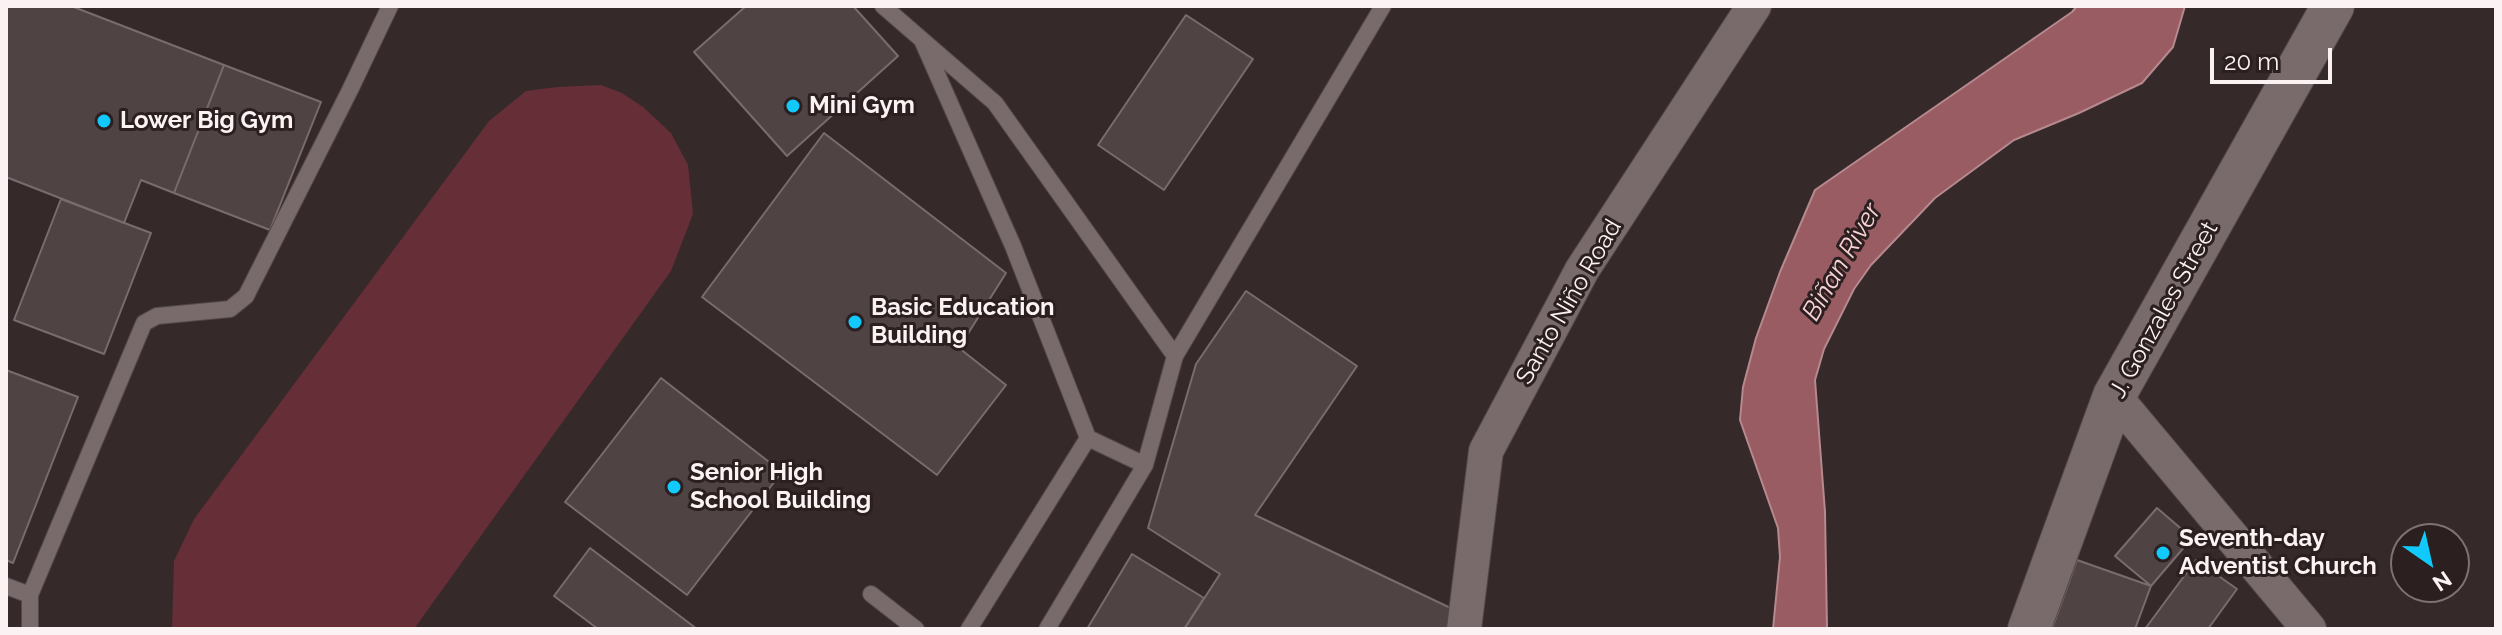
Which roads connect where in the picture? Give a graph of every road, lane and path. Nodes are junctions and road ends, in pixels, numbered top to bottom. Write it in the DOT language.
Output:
graph roads {
  1 [pos="390,6"];
  2 [pos="883,6"];
  3 [pos="1383,6"];
  4 [pos="1754,6"];
  5 [pos="2333,6"];
  6 [pos="922,40"];
  7 [pos="1175,356"];
  8 [pos="2114,396"];
  9 [pos="1088,438"];
  10 [pos="1145,465"];
  11 [pos="6,586"];
  12 [pos="871,594"];
  13 [pos="30,595"];
  14 [pos="30,629"];
  15 [pos="916,629"];
  16 [pos="969,629"];
  17 [pos="1047,629"];
  18 [pos="1464,629"];
  19 [pos="2029,629"];
  20 [pos="2309,629"];
  1 -- 13 [label="lane"];
  2 -- 6 [label="lane"];
  3 -- 7 [label="lane"];
  4 -- 18 [label="street, Santo Niño Road"];
  5 -- 8 [label="street, J. Gonzales Street"];
  6 -- 7 [label="lane"];
  6 -- 9 [label="lane"];
  7 -- 10 [label="lane"];
  8 -- 19 [label="street, J. Gonzales Street"];
  8 -- 20 [label="street"];
  9 -- 10 [label="lane"];
  9 -- 16 [label="lane"];
  10 -- 17 [label="lane"];
  11 -- 13 [label="lane"];
  12 -- 15 [label="lane"];
  13 -- 14 [label="lane"];
}
